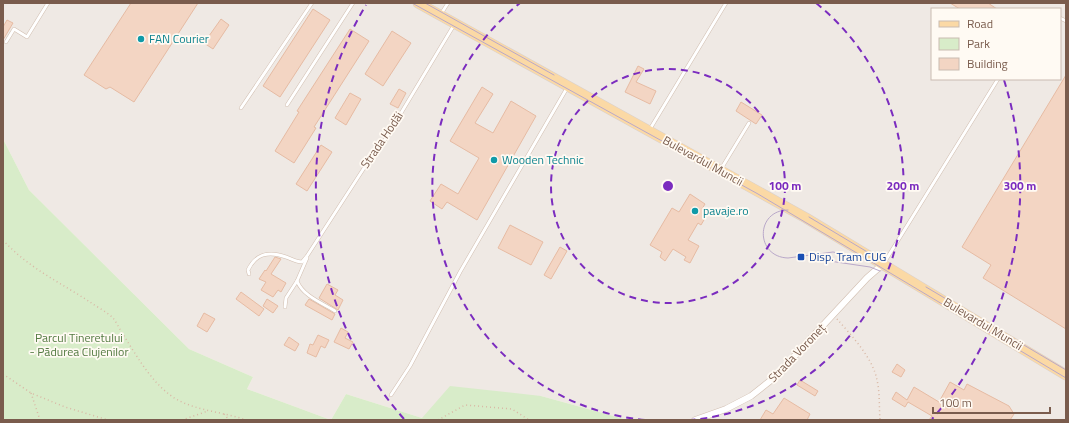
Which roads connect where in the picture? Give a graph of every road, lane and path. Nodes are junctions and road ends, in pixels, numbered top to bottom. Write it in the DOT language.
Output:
graph roads {
  1 [pos="48,3"];
  2 [pos="312,3"];
  3 [pos="354,3"];
  4 [pos="418,3"];
  5 [pos="448,3"];
  6 [pos="726,3"];
  7 [pos="440,15"];
  8 [pos="455,23"];
  9 [pos="6,42"];
  10 [pos="997,80"];
  11 [pos="568,86"];
  12 [pos="287,106"];
  13 [pos="241,108"];
  14 [pos="749,123"];
  15 [pos="649,131"];
  16 [pos="720,170"];
  17 [pos="3,240"];
  18 [pos="307,256"];
  19 [pos="883,264"];
  20 [pos="249,274"];
  21 [pos="297,281"];
  22 [pos="285,307"];
  23 [pos="335,311"];
  24 [pos="833,315"];
  25 [pos="3,374"];
  26 [pos="1066,375"];
  27 [pos="31,393"];
  28 [pos="391,395"];
  29 [pos="208,411"];
  30 [pos="224,414"];
  31 [pos="40,420"];
  32 [pos="108,420"];
  33 [pos="182,420"];
  34 [pos="230,420"];
  35 [pos="246,420"];
  36 [pos="438,420"];
  37 [pos="529,420"];
  38 [pos="695,420"];
  39 [pos="880,420"];
  1 -- 9 [label="lane"];
  2 -- 13 [label="lane"];
  3 -- 12 [label="lane"];
  4 -- 7 [label="main road, Bulevardul Muncii"];
  5 -- 7 [label="lane"];
  6 -- 15 [label="lane"];
  7 -- 8 [label="main road, Bulevardul Muncii"];
  8 -- 11 [label="main road, Bulevardul Muncii"];
  8 -- 18 [label="lane, Strada Hodăi"];
  10 -- 19 [label="lane"];
  11 -- 15 [label="main road, Bulevardul Muncii"];
  11 -- 28 [label="lane"];
  14 -- 16 [label="lane"];
  15 -- 16 [label="main road, Bulevardul Muncii"];
  16 -- 19 [label="main road, Bulevardul Muncii"];
  17 -- 29 [label="path"];
  18 -- 20 [label="lane"];
  18 -- 21 [label="lane, Strada Hodăi"];
  19 -- 24 [label="street, Strada Voroneț"];
  19 -- 26 [label="main road, Bulevardul Muncii"];
  21 -- 22 [label="lane, Strada Hodăi"];
  21 -- 23 [label="lane"];
  24 -- 38 [label="street, Strada Voroneț"];
  24 -- 39 [label="path"];
  25 -- 27 [label="path"];
  27 -- 31 [label="path"];
  27 -- 32 [label="path"];
  29 -- 30 [label="path"];
  29 -- 33 [label="path"];
  30 -- 34 [label="path"];
  30 -- 35 [label="path"];
  36 -- 37 [label="path"];
}
